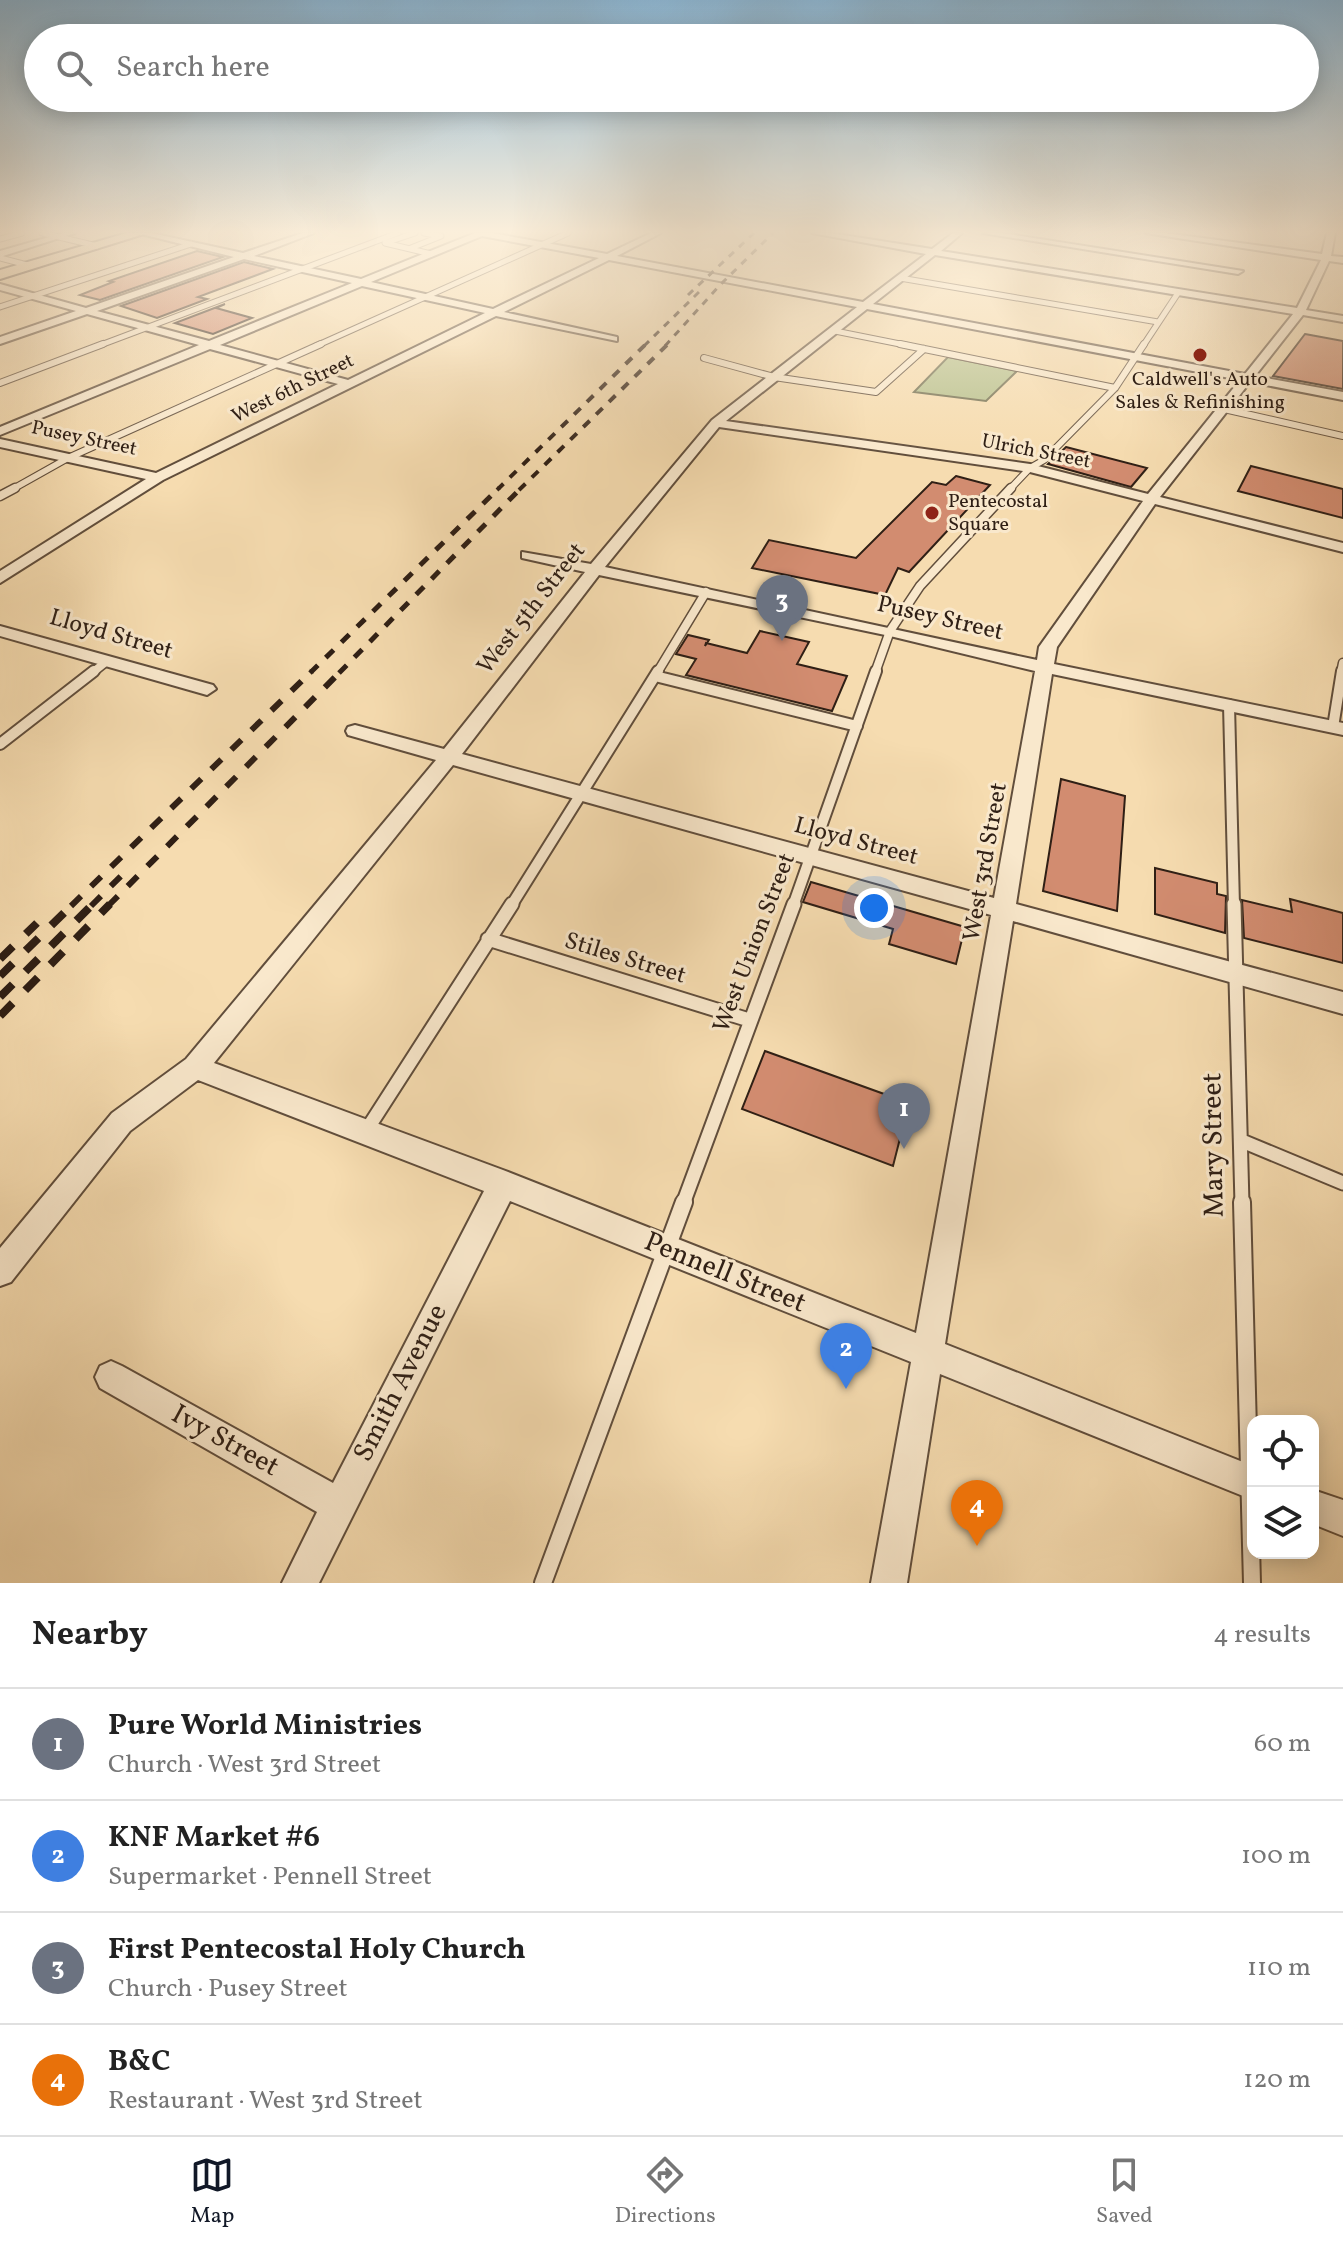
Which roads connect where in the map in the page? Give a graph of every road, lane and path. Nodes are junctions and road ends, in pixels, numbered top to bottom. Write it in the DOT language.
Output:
graph roads {
  1 [pos="72,307"];
  2 [pos="99,307"];
  3 [pos="203,307"];
  4 [pos="304,307"];
  5 [pos="404,307"];
  6 [pos="472,307"];
  7 [pos="506,307"];
  8 [pos="864,307"];
  9 [pos="870,307"];
  10 [pos="1069,307"];
  11 [pos="1168,307"];
  12 [pos="1282,307"];
  13 [pos="1303,307"];
  14 [pos="87,311"];
  15 [pos="496,312"];
  16 [pos="1300,312"];
  17 [pos="1343,319"];
  18 [pos="1158,322"];
  19 [pos="147,328"];
  20 [pos="835,331"];
  21 [pos="613,339"];
  22 [pos="0,341"];
  23 [pos="211,345"];
  24 [pos="924,349"];
  25 [pos="1135,357"];
  26 [pos="704,358"];
  27 [pos="278,364"];
  28 [pos="774,377"];
  29 [pos="1248,378"];
  30 [pos="0,383"];
  31 [pos="350,384"];
  32 [pos="1115,388"];
  33 [pos="1343,396"];
  34 [pos="1224,409"];
  35 [pos="716,423"];
  36 [pos="0,431"];
  37 [pos="1343,436"];
  38 [pos="0,443"];
  39 [pos="68,458"];
  40 [pos="1030,468"];
  41 [pos="158,477"];
  42 [pos="0,496"];
  43 [pos="1151,499"];
  44 [pos="1343,548"];
  45 [pos="527,555"];
  46 [pos="596,568"];
  47 [pos="0,578"];
  48 [pos="706,592"];
  49 [pos="0,631"];
  50 [pos="890,631"];
  51 [pos="107,661"];
  52 [pos="1343,663"];
  53 [pos="1047,668"];
  54 [pos="655,676"];
  55 [pos="207,689"];
  56 [pos="1229,705"];
  57 [pos="857,726"];
  58 [pos="1338,728"];
  59 [pos="355,731"];
  60 [pos="0,744"];
  61 [pos="448,758"];
  62 [pos="583,794"];
  63 [pos="811,858"];
  64 [pos="1004,908"];
  65 [pos="488,939"];
  66 [pos="1237,972"];
  67 [pos="1343,1003"];
  68 [pos="749,1020"];
  69 [pos="195,1067"];
  70 [pos="366,1131"];
  71 [pos="1242,1141"];
  72 [pos="1343,1183"];
  73 [pos="503,1184"];
  74 [pos="666,1250"];
  75 [pos="0,1271"];
  76 [pos="928,1354"];
  77 [pos="111,1377"];
  78 [pos="1249,1415"];
  79 [pos="1247,1480"];
  80 [pos="1251,1487"];
  81 [pos="338,1505"];
  82 [pos="1319,1509"];
  83 [pos="1343,1518"];
  84 [pos="300,1583"];
  85 [pos="543,1583"];
  86 [pos="889,1583"];
  87 [pos="1252,1583"];
  1 -- 14 [label="street"];
  2 -- 14 [label="street"];
  3 -- 19 [label="lane"];
  4 -- 23 [label="street"];
  5 -- 27 [label="lane"];
  6 -- 15 [label="street"];
  7 -- 15 [label="street, West 6th Street"];
  8 -- 20 [label="street, West 5th Street"];
  9 -- 25 [label="street"];
  10 -- 18 [label="lane"];
  11 -- 18 [label="lane, West Union Street"];
  12 -- 16 [label="street"];
  13 -- 16 [label="street, West 3rd Street"];
  14 -- 19 [label="street"];
  14 -- 22 [label="street"];
  15 -- 21 [label="street"];
  15 -- 31 [label="street, West 6th Street"];
  16 -- 17 [label="street"];
  16 -- 29 [label="street, West 3rd Street"];
  18 -- 25 [label="lane, West Union Street"];
  19 -- 23 [label="street"];
  19 -- 30 [label="lane"];
  20 -- 24 [label="lane"];
  20 -- 28 [label="street, West 5th Street"];
  23 -- 27 [label="street"];
  23 -- 36 [label="street"];
  24 -- 28 [label="lane"];
  24 -- 32 [label="lane"];
  25 -- 29 [label="street"];
  25 -- 32 [label="lane, West Union Street"];
  26 -- 28 [label="lane"];
  27 -- 31 [label="street"];
  27 -- 39 [label="lane"];
  28 -- 35 [label="street, West 5th Street"];
  29 -- 33 [label="street"];
  29 -- 34 [label="street, West 3rd Street"];
  31 -- 41 [label="street, West 6th Street"];
  32 -- 40 [label="lane, West Union Street"];
  34 -- 37 [label="lane"];
  34 -- 43 [label="street, West 3rd Street"];
  35 -- 40 [label="street, Ulrich Street"];
  35 -- 46 [label="street, West 5th Street"];
  38 -- 39 [label="street, Pusey Street"];
  39 -- 41 [label="street, Pusey Street"];
  39 -- 42 [label="lane"];
  40 -- 43 [label="street, Ulrich Street"];
  40 -- 50 [label="lane, West Union Street"];
  41 -- 47 [label="street, West 6th Street"];
  43 -- 44 [label="street, Ulrich Street"];
  43 -- 53 [label="street, West 3rd Street"];
  45 -- 46 [label="street, Pusey Street"];
  46 -- 48 [label="street, Pusey Street"];
  46 -- 61 [label="street, West 5th Street"];
  48 -- 50 [label="street, Pusey Street"];
  48 -- 54 [label="lane"];
  49 -- 51 [label="street, Lloyd Street"];
  50 -- 53 [label="street, Pusey Street"];
  50 -- 57 [label="lane, West Union Street"];
  51 -- 55 [label="street, Lloyd Street"];
  51 -- 60 [label="lane"];
  52 -- 58 [label="lane"];
  53 -- 56 [label="street, Pusey Street"];
  53 -- 64 [label="street, West 3rd Street"];
  54 -- 57 [label="lane"];
  54 -- 62 [label="lane"];
  56 -- 58 [label="street, Pusey Street"];
  56 -- 66 [label="lane, Mary Street"];
  57 -- 63 [label="lane, West Union Street"];
  59 -- 61 [label="street, Lloyd Street"];
  61 -- 62 [label="street, Lloyd Street"];
  61 -- 69 [label="street, West 5th Street"];
  62 -- 63 [label="street, Lloyd Street"];
  62 -- 65 [label="lane"];
  63 -- 64 [label="street, Lloyd Street"];
  63 -- 68 [label="lane, West Union Street"];
  64 -- 66 [label="street, Lloyd Street"];
  64 -- 76 [label="street, West 3rd Street"];
  65 -- 68 [label="lane, Stiles Street"];
  65 -- 70 [label="lane"];
  66 -- 67 [label="street, Lloyd Street"];
  66 -- 71 [label="lane, Mary Street"];
  68 -- 74 [label="lane, West Union Street"];
  69 -- 70 [label="street, Pennell Street"];
  69 -- 75 [label="street, West 5th Street"];
  70 -- 73 [label="street, Pennell Street"];
  71 -- 72 [label="lane"];
  71 -- 78 [label="lane, Mary Street"];
  73 -- 74 [label="street, Pennell Street"];
  73 -- 81 [label="street, Smith Avenue"];
  74 -- 76 [label="street, Pennell Street"];
  74 -- 85 [label="lane, West Union Street"];
  76 -- 79 [label="street, Pennell Street"];
  76 -- 86 [label="street, West 3rd Street"];
  77 -- 81 [label="street, Ivy Street"];
  80 -- 87 [label="lane, Mary Street"];
  81 -- 84 [label="street, Smith Avenue"];
  82 -- 83 [label="street"];
}
